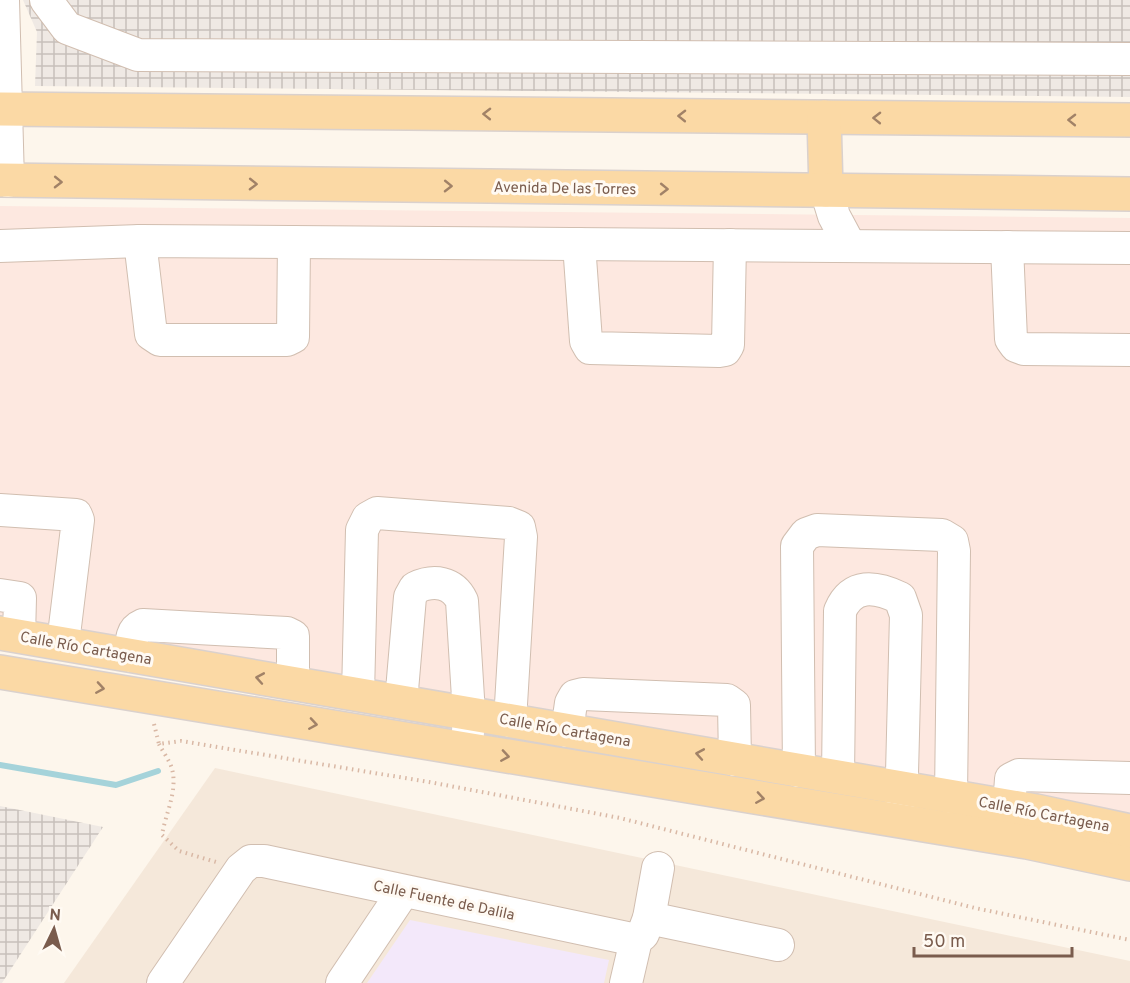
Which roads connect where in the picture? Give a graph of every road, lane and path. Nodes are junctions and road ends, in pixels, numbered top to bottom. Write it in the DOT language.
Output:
graph roads {
  1 [pos="3,0"];
  2 [pos="46,0"];
  3 [pos="1130,60"];
  4 [pos="4,109"];
  5 [pos="824,117"];
  6 [pos="1130,120"];
  7 [pos="4,181"];
  8 [pos="826,190"];
  9 [pos="1130,194"];
  10 [pos="140,241"];
  11 [pos="294,242"];
  12 [pos="579,244"];
  13 [pos="0,246"];
  14 [pos="730,246"];
  15 [pos="850,246"];
  16 [pos="1007,247"];
  17 [pos="1130,248"];
  18 [pos="1130,351"];
  19 [pos="0,510"];
  20 [pos="0,595"];
  21 [pos="31,638"];
  22 [pos="132,656"];
  23 [pos="0,672"];
  24 [pos="42,679"];
  25 [pos="293,684"];
  26 [pos="358,694"];
  27 [pos="147,696"];
  28 [pos="401,702"];
  29 [pos="469,714"];
  30 [pos="510,721"];
  31 [pos="567,731"];
  32 [pos="159,744"];
  33 [pos="467,749"];
  34 [pos="735,760"];
  35 [pos="800,771"];
  36 [pos="838,777"];
  37 [pos="1130,778"];
  38 [pos="902,789"];
  39 [pos="951,797"];
  40 [pos="1009,807"];
  41 [pos="901,821"];
  42 [pos="1130,831"];
  43 [pos="1130,864"];
  44 [pos="246,865"];
  45 [pos="658,868"];
  46 [pos="403,892"];
  47 [pos="642,929"];
  48 [pos="1130,940"];
  49 [pos="778,945"];
  50 [pos="163,983"];
  51 [pos="342,983"];
  52 [pos="628,983"];
  1 -- 4 [label="street"];
  2 -- 3 [label="street"];
  5 -- 4 [label="main road, one-way"];
  4 -- 7 [label="street"];
  6 -- 5 [label="main road, one-way"];
  5 -- 8 [label="main road"];
  7 -- 8 [label="main road, Avenida De las Torres, one-way"];
  8 -- 9 [label="main road, Avenida De las Torres"];
  8 -- 15 [label="street"];
  10 -- 11 [label="street"];
  10 -- 11 [label="street"];
  10 -- 13 [label="street"];
  11 -- 12 [label="street"];
  12 -- 14 [label="street"];
  12 -- 14 [label="street"];
  14 -- 15 [label="street"];
  15 -- 16 [label="street"];
  16 -- 17 [label="street"];
  16 -- 18 [label="street"];
  19 -- 21 [label="street"];
  20 -- 21 [label="street"];
  21 -- 22 [label="main road, Calle Río Cartagena"];
  21 -- 24 [label="street"];
  25 -- 22 [label="main road, Calle Río Cartagena, one-way"];
  22 -- 25 [label="street"];
  23 -- 24 [label="main road, Calle Río Cartagena"];
  24 -- 27 [label="main road, Calle Río Cartagena, one-way"];
  25 -- 26 [label="main road, Calle Río Cartagena"];
  26 -- 28 [label="main road, Calle Río Cartagena"];
  26 -- 30 [label="street"];
  27 -- 32 [label="path"];
  27 -- 33 [label="main road, Calle Río Cartagena, one-way"];
  28 -- 29 [label="main road, Calle Río Cartagena"];
  28 -- 29 [label="street"];
  29 -- 30 [label="main road, Calle Río Cartagena"];
  29 -- 33 [label="street"];
  30 -- 31 [label="main road, Calle Río Cartagena"];
  34 -- 31 [label="main road, Calle Río Cartagena, one-way"];
  31 -- 34 [label="street"];
  32 -- 44 [label="path"];
  32 -- 48 [label="path"];
  33 -- 41 [label="main road, Calle Río Cartagena, one-way"];
  34 -- 35 [label="main road, Calle Río Cartagena"];
  35 -- 36 [label="main road, Calle Río Cartagena"];
  35 -- 39 [label="street"];
  36 -- 38 [label="main road, Calle Río Cartagena"];
  36 -- 38 [label="street"];
  37 -- 40 [label="street"];
  38 -- 39 [label="main road, Calle Río Cartagena"];
  38 -- 41 [label="street"];
  39 -- 40 [label="main road, Calle Río Cartagena"];
  40 -- 42 [label="main road, Calle Río Cartagena"];
  41 -- 43 [label="main road, Calle Río Cartagena"];
  44 -- 46 [label="street, Calle Fuente de Dalila"];
  44 -- 50 [label="street"];
  45 -- 47 [label="street"];
  46 -- 47 [label="street, Calle Fuente de Dalila"];
  46 -- 51 [label="street"];
  47 -- 49 [label="street, Calle Fuente de Dalila"];
  47 -- 52 [label="street"];
}
